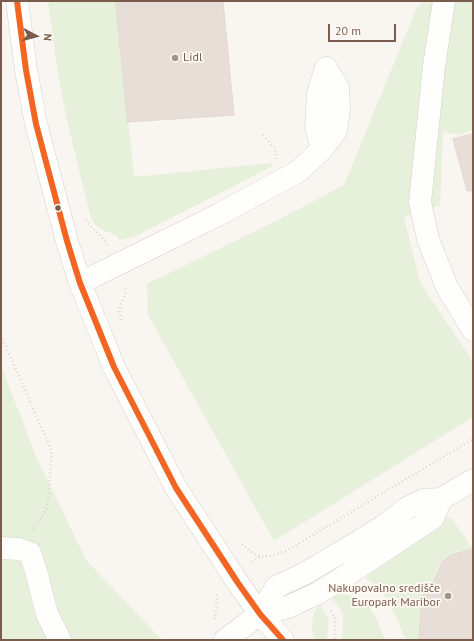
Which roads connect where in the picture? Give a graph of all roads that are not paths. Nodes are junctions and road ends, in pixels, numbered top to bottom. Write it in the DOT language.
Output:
graph roads {
  1 [pos="17,1"];
  2 [pos="444,1"];
  3 [pos="322,149"];
  4 [pos="80,283"];
  5 [pos="473,330"];
  6 [pos="473,480"];
  7 [pos="10,548"];
  8 [pos="260,614"];
  9 [pos="60,640"];
  10 [pos="225,640"];
  11 [pos="283,640"];
  1 -- 4 [label="street"];
  2 -- 5 [label="street"];
  3 -- 4 [label="street"];
  4 -- 8 [label="street"];
  6 -- 8 [label="street"];
  7 -- 9 [label="street"];
  8 -- 10 [label="street"];
  8 -- 11 [label="street"];
}
